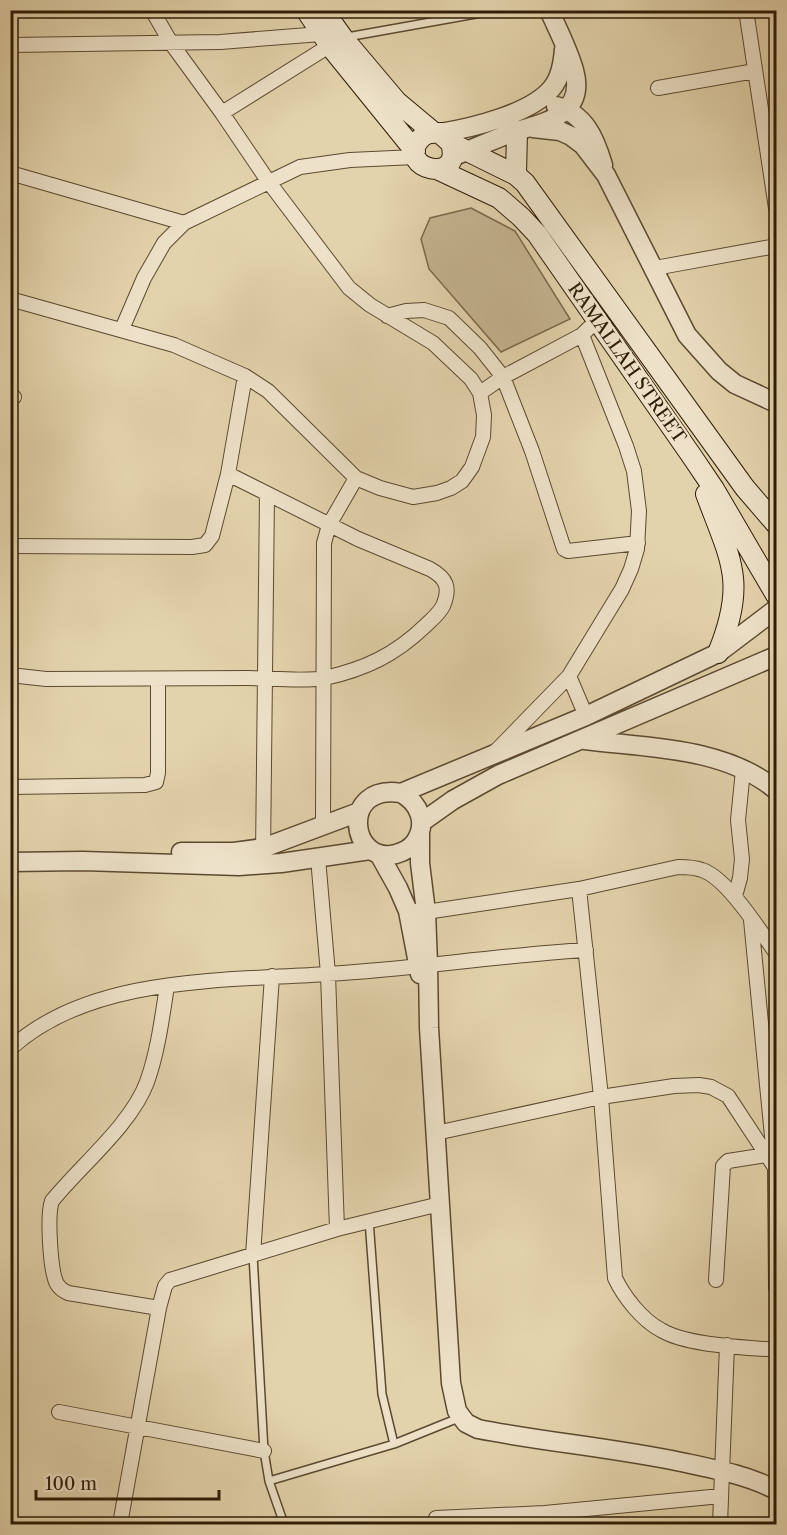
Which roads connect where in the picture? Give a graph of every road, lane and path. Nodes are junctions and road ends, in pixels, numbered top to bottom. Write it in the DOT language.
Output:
graph roads {
  1 [pos="152,10"];
  2 [pos="306,10"];
  3 [pos="323,10"];
  4 [pos="498,10"];
  5 [pos="549,10"];
  6 [pos="746,10"];
  7 [pos="331,39"];
  8 [pos="171,43"];
  9 [pos="564,44"];
  10 [pos="10,45"];
  11 [pos="755,71"];
  12 [pos="658,88"];
  13 [pos="567,110"];
  14 [pos="222,113"];
  15 [pos="521,124"];
  16 [pos="447,148"];
  17 [pos="415,154"];
  18 [pos="10,173"];
  19 [pos="516,175"];
  20 [pos="606,175"];
  21 [pos="268,181"];
  22 [pos="777,208"];
  23 [pos="184,223"];
  24 [pos="777,246"];
  25 [pos="655,268"];
  26 [pos="10,299"];
  27 [pos="387,316"];
  28 [pos="597,321"];
  29 [pos="122,329"];
  30 [pos="582,335"];
  31 [pos="245,376"];
  32 [pos="503,377"];
  33 [pos="480,393"];
  34 [pos="777,403"];
  35 [pos="691,455"];
  36 [pos="228,474"];
  37 [pos="356,478"];
  38 [pos="745,488"];
  39 [pos="267,494"];
  40 [pos="777,508"];
  41 [pos="777,524"];
  42 [pos="329,525"];
  43 [pos="638,543"];
  44 [pos="10,546"];
  45 [pos="776,604"];
  46 [pos="718,653"];
  47 [pos="777,656"];
  48 [pos="10,675"];
  49 [pos="569,676"];
  50 [pos="158,678"];
  51 [pos="265,678"];
  52 [pos="322,678"];
  53 [pos="586,716"];
  54 [pos="583,740"];
  55 [pos="492,754"];
  56 [pos="743,770"];
  57 [pos="10,787"];
  58 [pos="777,790"];
  59 [pos="401,793"];
  60 [pos="358,812"];
  61 [pos="323,825"];
  62 [pos="421,828"];
  63 [pos="374,852"];
  64 [pos="10,854"];
  65 [pos="263,856"];
  66 [pos="318,858"];
  67 [pos="10,862"];
  68 [pos="579,889"];
  69 [pos="735,896"];
  70 [pos="417,911"];
  71 [pos="752,919"];
  72 [pos="586,950"];
  73 [pos="777,953"];
  74 [pos="423,964"];
  75 [pos="328,974"];
  76 [pos="272,976"];
  77 [pos="167,986"];
  78 [pos="10,1049"];
  79 [pos="601,1097"];
  80 [pos="436,1133"];
  81 [pos="766,1155"];
  82 [pos="776,1168"];
  83 [pos="440,1204"];
  84 [pos="369,1220"];
  85 [pos="338,1229"];
  86 [pos="253,1255"];
  87 [pos="716,1280"];
  88 [pos="777,1288"];
  89 [pos="159,1308"];
  90 [pos="727,1345"];
  91 [pos="777,1350"];
  92 [pos="59,1412"];
  93 [pos="461,1417"];
  94 [pos="137,1426"];
  95 [pos="393,1444"];
  96 [pos="264,1451"];
  97 [pos="722,1470"];
  98 [pos="748,1479"];
  99 [pos="269,1481"];
  100 [pos="777,1490"];
  101 [pos="721,1496"];
  102 [pos="777,1499"];
  103 [pos="436,1518"];
  104 [pos="546,1519"];
  105 [pos="497,1520"];
  106 [pos="120,1524"];
  107 [pos="284,1524"];
  108 [pos="720,1524"];
  1 -- 8 [label="street"];
  2 -- 7 [label="main road, RAMALLAH STREET"];
  3 -- 7 [label="main road, RAMALLAH STREET"];
  4 -- 7 [label="lane"];
  5 -- 9 [label="street"];
  6 -- 11 [label="street"];
  7 -- 8 [label="street"];
  7 -- 14 [label="street"];
  7 -- 16 [label="main road, RAMALLAH STREET"];
  7 -- 17 [label="main road, RAMALLAH STREET"];
  8 -- 10 [label="street"];
  8 -- 14 [label="street"];
  9 -- 13 [label="street"];
  9 -- 15 [label="street"];
  11 -- 12 [label="street"];
  11 -- 22 [label="street"];
  13 -- 15 [label="street"];
  13 -- 20 [label="street"];
  14 -- 21 [label="street"];
  15 -- 16 [label="street"];
  15 -- 16 [label="street"];
  15 -- 19 [label="main road"];
  15 -- 20 [label="street"];
  16 -- 17 [label="main road"];
  16 -- 17 [label="main road"];
  16 -- 19 [label="main road, RAMALLAH STREET"];
  16 -- 28 [label="main road, RAMALLAH STREET"];
  17 -- 21 [label="street"];
  18 -- 23 [label="street"];
  19 -- 38 [label="main road, RAMALLAH STREET"];
  20 -- 25 [label="street"];
  21 -- 23 [label="street"];
  21 -- 27 [label="street"];
  23 -- 29 [label="street"];
  24 -- 25 [label="street"];
  25 -- 34 [label="street"];
  26 -- 29 [label="street"];
  27 -- 32 [label="street"];
  27 -- 33 [label="street"];
  28 -- 30 [label="street"];
  28 -- 35 [label="main road, RAMALLAH STREET"];
  29 -- 31 [label="street"];
  30 -- 32 [label="street"];
  30 -- 43 [label="street"];
  31 -- 36 [label="street"];
  31 -- 37 [label="street"];
  32 -- 33 [label="street"];
  32 -- 43 [label="street"];
  33 -- 37 [label="street"];
  35 -- 45 [label="main road, RAMALLAH STREET"];
  35 -- 46 [label="main road"];
  36 -- 39 [label="street"];
  36 -- 44 [label="street"];
  37 -- 42 [label="street"];
  38 -- 40 [label="main road"];
  38 -- 41 [label="main road, RAMALLAH STREET"];
  39 -- 42 [label="street"];
  39 -- 51 [label="street"];
  42 -- 52 [label="street"];
  42 -- 52 [label="street"];
  43 -- 49 [label="street"];
  45 -- 46 [label="street"];
  46 -- 53 [label="street"];
  47 -- 54 [label="street"];
  48 -- 50 [label="street"];
  49 -- 53 [label="street"];
  49 -- 55 [label="street"];
  50 -- 51 [label="street"];
  50 -- 57 [label="street"];
  51 -- 52 [label="street"];
  51 -- 65 [label="street"];
  52 -- 61 [label="street"];
  53 -- 55 [label="street"];
  54 -- 56 [label="street"];
  54 -- 62 [label="street"];
  55 -- 59 [label="street"];
  56 -- 58 [label="street"];
  56 -- 69 [label="street"];
  59 -- 60 [label="street"];
  59 -- 62 [label="street"];
  60 -- 61 [label="street"];
  60 -- 63 [label="street"];
  61 -- 65 [label="street"];
  62 -- 63 [label="street"];
  62 -- 70 [label="street"];
  63 -- 66 [label="street"];
  63 -- 70 [label="street"];
  64 -- 65 [label="street"];
  65 -- 66 [label="street"];
  65 -- 67 [label="street"];
  66 -- 75 [label="street"];
  68 -- 69 [label="street"];
  68 -- 70 [label="street"];
  68 -- 72 [label="street"];
  69 -- 71 [label="street"];
  70 -- 74 [label="street"];
  71 -- 73 [label="street"];
  71 -- 82 [label="street"];
  72 -- 74 [label="street"];
  72 -- 79 [label="street"];
  74 -- 75 [label="street"];
  74 -- 80 [label="street"];
  75 -- 76 [label="street"];
  75 -- 85 [label="street"];
  76 -- 77 [label="street"];
  76 -- 86 [label="street"];
  77 -- 78 [label="street"];
  77 -- 89 [label="street"];
  79 -- 80 [label="street"];
  79 -- 81 [label="street"];
  79 -- 90 [label="street"];
  80 -- 83 [label="street"];
  81 -- 82 [label="street"];
  81 -- 87 [label="street"];
  82 -- 88 [label="street"];
  83 -- 84 [label="street"];
  83 -- 93 [label="street"];
  84 -- 85 [label="street"];
  84 -- 95 [label="lane"];
  85 -- 86 [label="street"];
  86 -- 89 [label="street"];
  86 -- 96 [label="lane"];
  89 -- 94 [label="street"];
  90 -- 91 [label="street"];
  90 -- 97 [label="street"];
  92 -- 94 [label="street"];
  93 -- 95 [label="lane"];
  93 -- 97 [label="street"];
  94 -- 96 [label="street"];
  94 -- 106 [label="street"];
  95 -- 99 [label="lane"];
  96 -- 99 [label="lane"];
  97 -- 98 [label="street"];
  97 -- 101 [label="street"];
  98 -- 100 [label="street"];
  98 -- 102 [label="street"];
  99 -- 107 [label="lane"];
  101 -- 104 [label="street"];
  101 -- 108 [label="street"];
  103 -- 105 [label="street"];
  104 -- 105 [label="street"];
}
